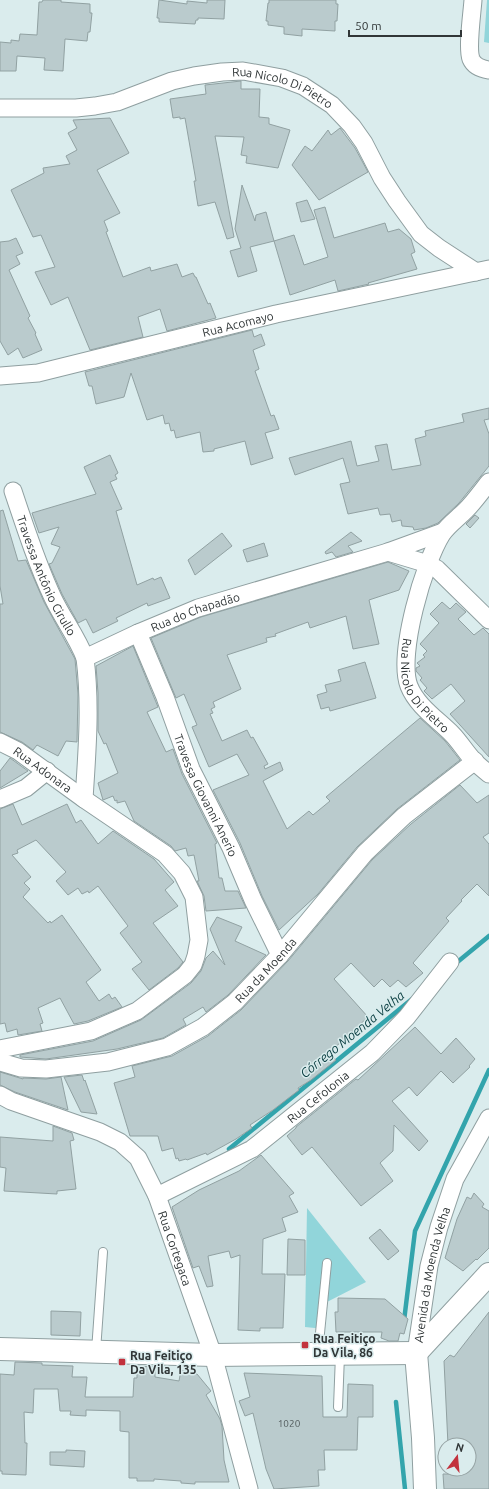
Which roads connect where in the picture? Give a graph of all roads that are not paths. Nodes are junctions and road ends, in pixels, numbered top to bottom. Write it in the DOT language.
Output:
graph roads {
  1 [pos="473,0"];
  2 [pos="489,70"];
  3 [pos="0,108"];
  4 [pos="483,270"];
  5 [pos="0,376"];
  6 [pos="489,482"];
  7 [pos="13,491"];
  8 [pos="444,532"];
  9 [pos="388,552"];
  10 [pos="428,564"];
  11 [pos="489,620"];
  12 [pos="138,633"];
  13 [pos="84,658"];
  14 [pos="0,742"];
  15 [pos="475,762"];
  16 [pos="47,771"];
  17 [pos="489,774"];
  18 [pos="0,799"];
  19 [pos="84,799"];
  20 [pos="280,955"];
  21 [pos="450,962"];
  22 [pos="0,1049"];
  23 [pos="0,1062"];
  24 [pos="0,1095"];
  25 [pos="489,1118"];
  26 [pos="157,1196"];
  27 [pos="103,1252"];
  28 [pos="327,1263"];
  29 [pos="489,1274"];
  30 [pos="0,1349"];
  31 [pos="96,1352"];
  32 [pos="416,1353"];
  33 [pos="318,1354"];
  34 [pos="340,1354"];
  35 [pos="213,1355"];
  36 [pos="338,1407"];
  37 [pos="249,1489"];
  38 [pos="425,1489"];
  1 -- 2 [label="street"];
  3 -- 4 [label="street, Rua Nicolo Di Pietro"];
  4 -- 5 [label="street, Rua Acomayo"];
  6 -- 8 [label="street, Rua Nicolo Di Pietro"];
  7 -- 13 [label="street, Travessa Antônio Cirullo"];
  8 -- 9 [label="street, Rua do Chapadão"];
  8 -- 10 [label="street, Rua Nicolo Di Pietro"];
  9 -- 10 [label="street"];
  9 -- 12 [label="street, Rua do Chapadão"];
  10 -- 11 [label="street"];
  10 -- 15 [label="street, Rua Nicolo Di Pietro"];
  12 -- 13 [label="street, Rua do Chapadão"];
  12 -- 20 [label="street, Travessa Giovanni Anerio"];
  13 -- 19 [label="street"];
  14 -- 16 [label="street, Rua Adonara"];
  15 -- 17 [label="street, Rua Nicolo Di Pietro"];
  15 -- 20 [label="street, Rua da Moenda"];
  16 -- 18 [label="street"];
  16 -- 19 [label="street, Rua Adonara"];
  19 -- 22 [label="street"];
  20 -- 23 [label="street, Rua da Moenda"];
  21 -- 26 [label="street, Rua Cefolonia"];
  24 -- 26 [label="street, Rua Cortegaca"];
  25 -- 32 [label="street, Avenida da Moenda Velha"];
  26 -- 35 [label="street, Rua Cortegaca"];
  27 -- 31 [label="lane"];
  28 -- 33 [label="lane"];
  29 -- 32 [label="street"];
  30 -- 31 [label="street"];
  31 -- 35 [label="street"];
  32 -- 34 [label="street"];
  32 -- 38 [label="street, Avenida da Moenda Velha"];
  33 -- 34 [label="street"];
  33 -- 35 [label="street"];
  34 -- 36 [label="lane"];
  35 -- 37 [label="street, Rua Cortegaca"];
}
